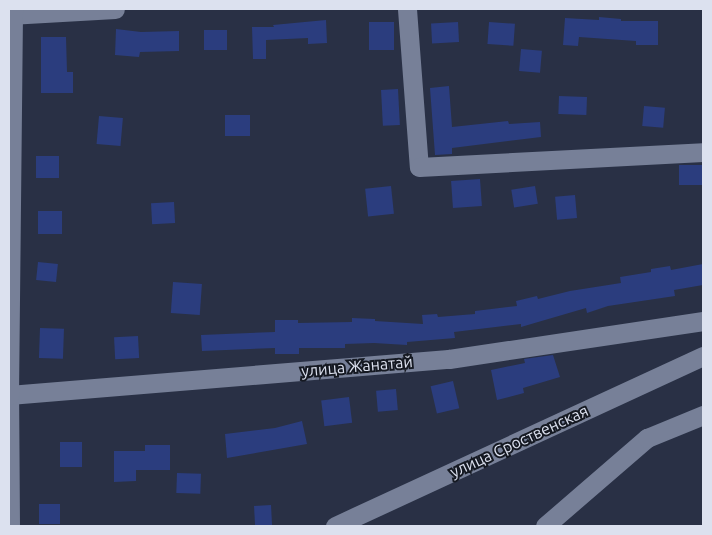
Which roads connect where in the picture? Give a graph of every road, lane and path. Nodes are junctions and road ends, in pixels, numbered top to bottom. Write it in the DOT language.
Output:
graph roads {
  1 [pos="115,9"];
  2 [pos="407,9"];
  3 [pos="11,13"];
  4 [pos="703,152"];
  5 [pos="703,321"];
  6 [pos="703,356"];
  7 [pos="9,395"];
  8 [pos="703,415"];
  9 [pos="10,526"];
  10 [pos="335,526"];
  11 [pos="545,526"];
  1 -- 3 [label="street"];
  2 -- 4 [label="street"];
  3 -- 7 [label="street"];
  5 -- 7 [label="street, улица Жанатай"];
  6 -- 10 [label="street, улица Сроственская"];
  7 -- 9 [label="street"];
  8 -- 11 [label="street"];
}
